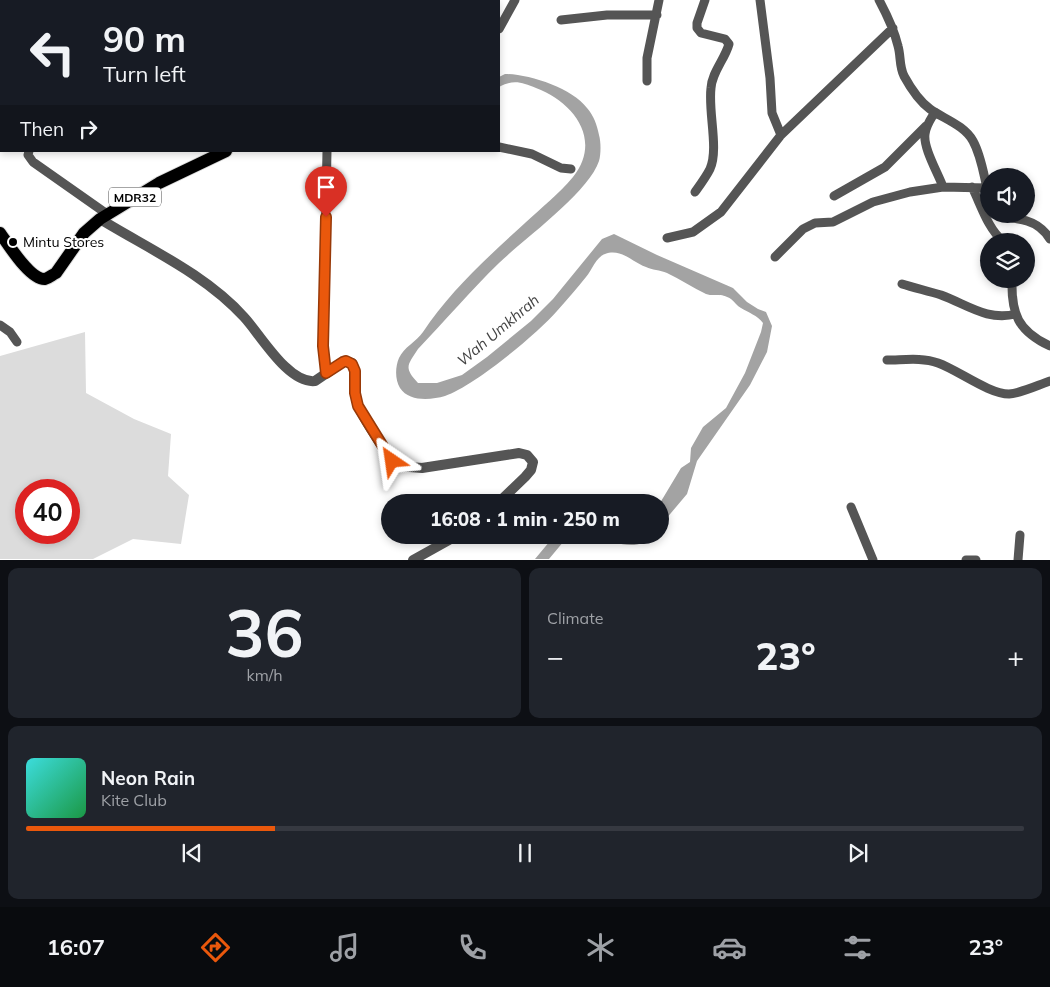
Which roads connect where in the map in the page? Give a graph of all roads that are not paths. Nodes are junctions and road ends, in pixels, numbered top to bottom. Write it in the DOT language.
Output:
graph roads {
  1 [pos="515,0"];
  2 [pos="659,0"];
  3 [pos="705,0"];
  4 [pos="760,0"];
  5 [pos="879,0"];
  6 [pos="656,15"];
  7 [pos="561,20"];
  8 [pos="500,27"];
  9 [pos="893,28"];
  10 [pos="647,81"];
  11 [pos="935,112"];
  12 [pos="926,126"];
  13 [pos="781,135"];
  14 [pos="500,147"];
  15 [pos="29,152"];
  16 [pos="224,152"];
  17 [pos="327,152"];
  18 [pos="982,168"];
  19 [pos="571,169"];
  20 [pos="944,187"];
  21 [pos="972,188"];
  22 [pos="980,190"];
  23 [pos="695,192"];
  24 [pos="834,196"];
  25 [pos="103,217"];
  26 [pos="1033,223"];
  27 [pos="0,233"];
  28 [pos="995,233"];
  29 [pos="667,238"];
  30 [pos="1050,239"];
  31 [pos="4,244"];
  32 [pos="775,257"];
  33 [pos="902,284"];
  34 [pos="1012,288"];
  35 [pos="1016,314"];
  36 [pos="0,325"];
  37 [pos="17,342"];
  38 [pos="1050,346"];
  39 [pos="887,360"];
  40 [pos="326,373"];
  41 [pos="1050,381"];
  42 [pos="507,494"];
  43 [pos="851,507"];
  44 [pos="1020,535"];
  45 [pos="442,544"];
  46 [pos="413,560"];
  47 [pos="873,560"];
  48 [pos="966,560"];
  49 [pos="976,560"];
  50 [pos="1018,560"];
  1 -- 8 [label="street"];
  2 -- 6 [label="street"];
  3 -- 23 [label="street"];
  4 -- 13 [label="street"];
  5 -- 9 [label="street"];
  6 -- 7 [label="street"];
  6 -- 10 [label="street"];
  9 -- 11 [label="street"];
  9 -- 13 [label="street"];
  11 -- 12 [label="street"];
  11 -- 18 [label="street"];
  12 -- 20 [label="street"];
  12 -- 24 [label="street"];
  13 -- 29 [label="street"];
  14 -- 19 [label="street"];
  15 -- 25 [label="street"];
  16 -- 25 [label="main road, MDR32"];
  17 -- 40 [label="street"];
  20 -- 21 [label="street"];
  20 -- 32 [label="street"];
  21 -- 22 [label="street"];
  21 -- 28 [label="street"];
  25 -- 31 [label="main road, MDR32"];
  25 -- 40 [label="street"];
  26 -- 30 [label="street"];
  27 -- 31 [label="main road, MDR32"];
  33 -- 35 [label="street"];
  34 -- 35 [label="street"];
  35 -- 38 [label="street"];
  36 -- 37 [label="street"];
  39 -- 41 [label="street"];
  40 -- 42 [label="street"];
  43 -- 47 [label="street"];
  44 -- 50 [label="street"];
  45 -- 46 [label="street"];
  48 -- 49 [label="street"];
}
